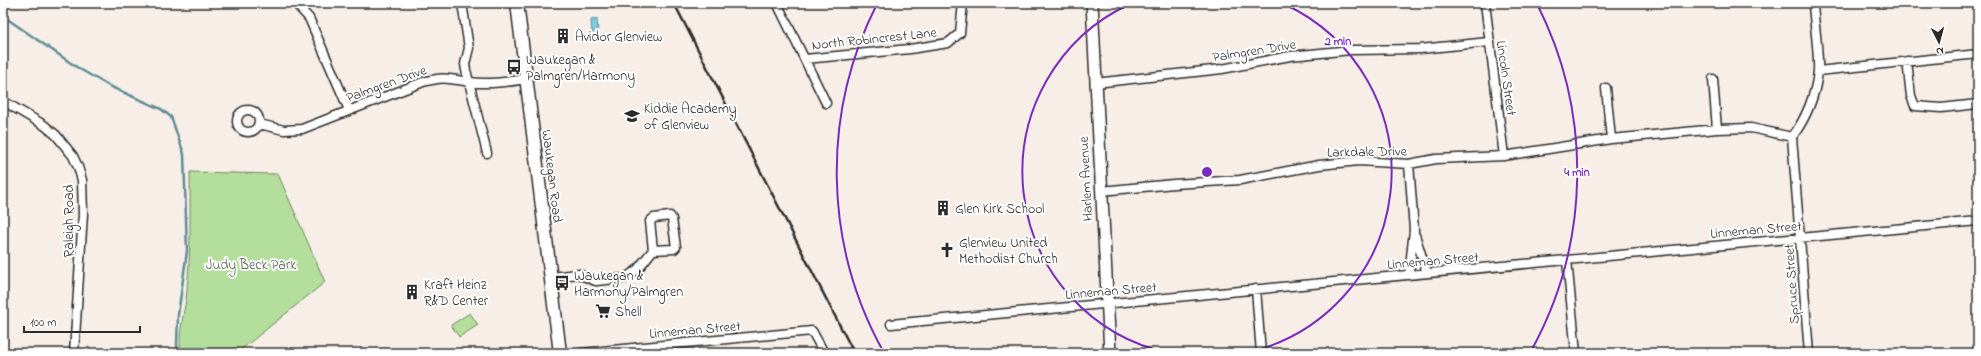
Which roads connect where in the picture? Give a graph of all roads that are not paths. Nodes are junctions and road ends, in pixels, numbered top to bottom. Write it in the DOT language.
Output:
graph roads {
  1 [pos="295,3"];
  2 [pos="462,3"];
  3 [pos="517,3"];
  4 [pos="776,3"];
  5 [pos="963,3"];
  6 [pos="1092,3"];
  7 [pos="1485,3"];
  8 [pos="1813,3"];
  9 [pos="1489,42"];
  10 [pos="1978,54"];
  11 [pos="805,59"];
  12 [pos="1907,61"];
  13 [pos="1818,71"];
  14 [pos="526,79"];
  15 [pos="1713,79"];
  16 [pos="470,83"];
  17 [pos="1095,83"];
  18 [pos="1606,88"];
  19 [pos="3,101"];
  20 [pos="826,103"];
  21 [pos="1978,104"];
  22 [pos="349,110"];
  23 [pos="259,124"];
  24 [pos="1717,129"];
  25 [pos="1792,137"];
  26 [pos="1611,139"];
  27 [pos="487,153"];
  28 [pos="1504,156"];
  29 [pos="1409,164"];
  30 [pos="1101,191"];
  31 [pos="1978,221"];
  32 [pos="1414,230"];
  33 [pos="1800,238"];
  34 [pos="653,250"];
  35 [pos="1567,260"];
  36 [pos="1427,273"];
  37 [pos="1409,275"];
  38 [pos="551,277"];
  39 [pos="1256,290"];
  40 [pos="1106,304"];
  41 [pos="891,324"];
  42 [pos="74,353"];
  43 [pos="560,353"];
  44 [pos="581,353"];
  45 [pos="824,353"];
  46 [pos="1110,353"];
  47 [pos="1262,353"];
  48 [pos="1576,353"];
  49 [pos="1809,353"];
  1 -- 22 [label="street"];
  2 -- 16 [label="street"];
  3 -- 14 [label="main road, Waukegan Road"];
  4 -- 11 [label="street"];
  5 -- 11 [label="street, North Robincrest Lane"];
  6 -- 17 [label="main road, Harlem Avenue"];
  7 -- 9 [label="street, Lincoln Street"];
  8 -- 13 [label="street"];
  9 -- 17 [label="street, Palmgren Drive"];
  9 -- 28 [label="street, Lincoln Street"];
  10 -- 12 [label="street"];
  11 -- 20 [label="street"];
  12 -- 13 [label="street"];
  12 -- 21 [label="street"];
  13 -- 25 [label="street"];
  14 -- 16 [label="street, Palmgren Drive"];
  14 -- 38 [label="main road, Waukegan Road"];
  15 -- 24 [label="street"];
  16 -- 22 [label="street, Palmgren Drive"];
  16 -- 27 [label="street"];
  17 -- 30 [label="main road, Harlem Avenue"];
  18 -- 26 [label="street"];
  19 -- 42 [label="street, Raleigh Road"];
  22 -- 23 [label="street, Palmgren Drive"];
  24 -- 25 [label="street, Larkdale Drive"];
  24 -- 26 [label="street, Larkdale Drive"];
  25 -- 33 [label="street, Spruce Street"];
  26 -- 28 [label="street, Larkdale Drive"];
  28 -- 29 [label="street, Larkdale Drive"];
  29 -- 30 [label="street, Larkdale Drive"];
  29 -- 32 [label="street"];
  30 -- 40 [label="main road, Harlem Avenue"];
  31 -- 33 [label="street, Linneman Street"];
  32 -- 36 [label="street"];
  32 -- 37 [label="street"];
  33 -- 35 [label="street, Linneman Street"];
  33 -- 49 [label="street, Spruce Street"];
  34 -- 34 [label="street"];
  34 -- 38 [label="street"];
  35 -- 36 [label="street, Linneman Street"];
  35 -- 48 [label="street"];
  36 -- 37 [label="street, Linneman Street"];
  37 -- 39 [label="street, Linneman Street"];
  38 -- 43 [label="main road, Waukegan Road"];
  39 -- 40 [label="street, Linneman Street"];
  39 -- 47 [label="street"];
  40 -- 41 [label="street, Linneman Street"];
  40 -- 46 [label="main road, Harlem Avenue"];
  44 -- 45 [label="street, Linneman Street"];
}
